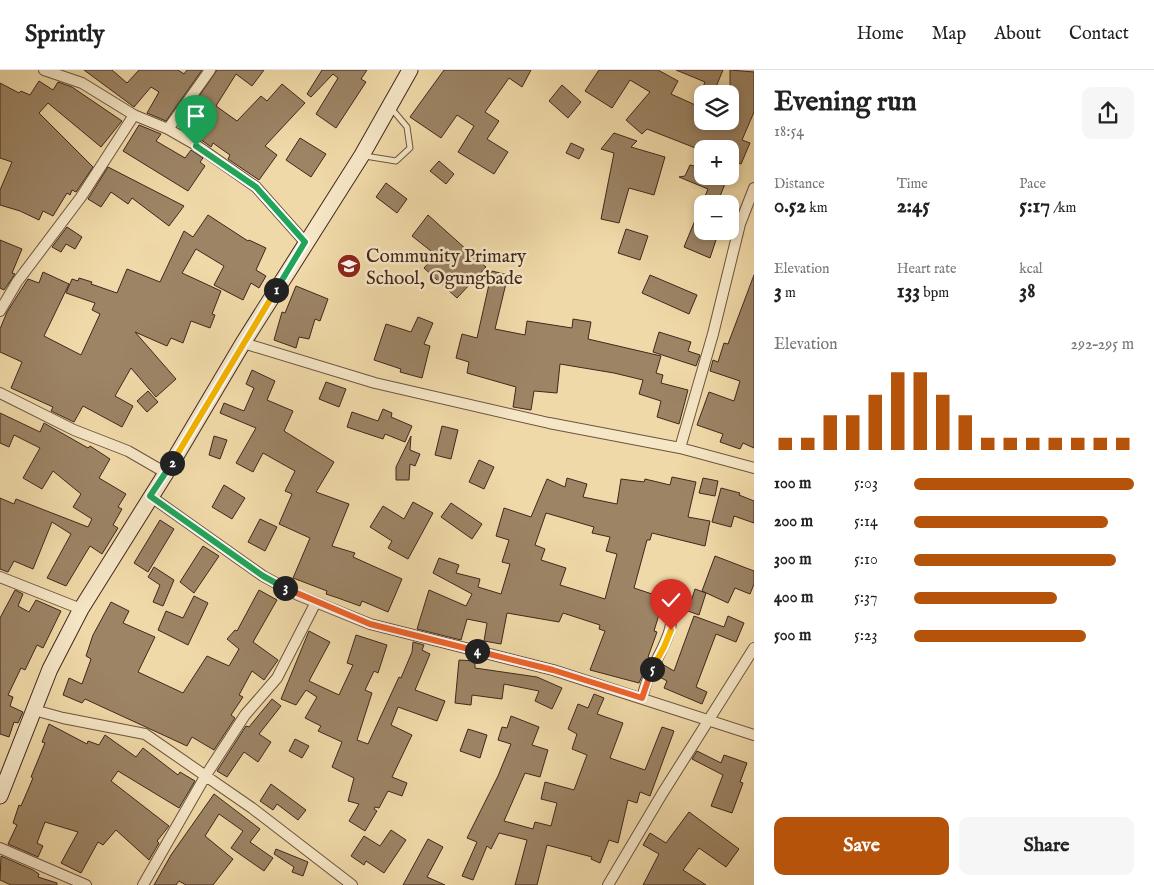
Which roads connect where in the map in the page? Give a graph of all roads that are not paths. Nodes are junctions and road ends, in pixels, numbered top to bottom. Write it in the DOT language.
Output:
graph roads {
  1 [pos="44,70"];
  2 [pos="210,70"];
  3 [pos="410,70"];
  4 [pos="390,106"];
  5 [pos="134,115"];
  6 [pos="168,128"];
  7 [pos="362,155"];
  8 [pos="754,188"];
  9 [pos="305,242"];
  10 [pos="0,311"];
  11 [pos="243,342"];
  12 [pos="0,393"];
  13 [pos="680,448"];
  14 [pos="754,468"];
  15 [pos="166,472"];
  16 [pos="150,496"];
  17 [pos="0,577"];
  18 [pos="670,587"];
  19 [pos="316,602"];
  20 [pos="81,609"];
  21 [pos="754,648"];
  22 [pos="642,698"];
  23 [pos="34,710"];
  24 [pos="708,720"];
  25 [pos="754,735"];
  26 [pos="206,775"];
  27 [pos="0,796"];
  28 [pos="0,848"];
  29 [pos="86,885"];
  30 [pos="143,885"];
  31 [pos="352,885"];
  32 [pos="608,885"];
  1 -- 5 [label="street"];
  2 -- 6 [label="street"];
  3 -- 4 [label="street"];
  4 -- 7 [label="street"];
  4 -- 7 [label="lane"];
  5 -- 6 [label="street"];
  5 -- 10 [label="street"];
  6 -- 9 [label="street"];
  7 -- 9 [label="street"];
  8 -- 13 [label="street"];
  9 -- 11 [label="street"];
  11 -- 13 [label="street"];
  11 -- 15 [label="street"];
  12 -- 15 [label="street"];
  13 -- 14 [label="street"];
  15 -- 16 [label="street"];
  16 -- 19 [label="street"];
  16 -- 20 [label="street"];
  17 -- 20 [label="street"];
  18 -- 22 [label="street"];
  19 -- 22 [label="street"];
  19 -- 26 [label="street"];
  20 -- 23 [label="street"];
  21 -- 24 [label="street"];
  22 -- 24 [label="street"];
  23 -- 26 [label="street"];
  23 -- 27 [label="street"];
  24 -- 25 [label="street"];
  24 -- 32 [label="street"];
  26 -- 30 [label="street"];
  26 -- 31 [label="street"];
  28 -- 29 [label="street"];
}
